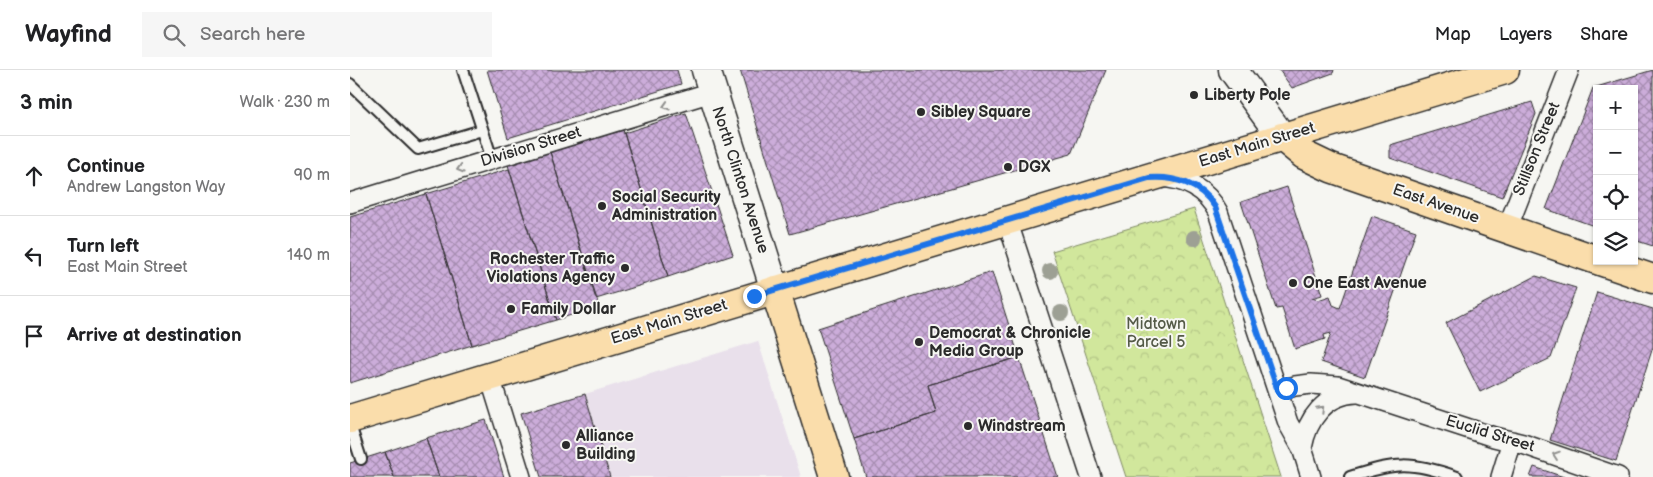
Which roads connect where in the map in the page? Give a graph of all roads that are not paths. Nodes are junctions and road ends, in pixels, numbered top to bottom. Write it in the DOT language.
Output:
graph roads {
  1 [pos="463,70"];
  2 [pos="1233,70"];
  3 [pos="1504,70"];
  4 [pos="1569,70"];
  5 [pos="709,81"];
  6 [pos="350,84"];
  7 [pos="482,130"];
  8 [pos="1282,137"];
  9 [pos="492,159"];
  10 [pos="1149,178"];
  11 [pos="350,203"];
  12 [pos="1008,220"];
  13 [pos="1507,229"];
  14 [pos="1593,259"];
  15 [pos="1612,265"];
  16 [pos="1653,279"];
  17 [pos="775,290"];
  18 [pos="490,377"];
  19 [pos="1278,391"];
  20 [pos="1361,393"];
  21 [pos="350,419"];
  22 [pos="350,425"];
  23 [pos="1512,441"];
  24 [pos="1302,448"];
  25 [pos="360,459"];
  26 [pos="521,477"];
  27 [pos="834,477"];
  28 [pos="1091,477"];
  29 [pos="1311,477"];
  30 [pos="1350,477"];
  31 [pos="1457,477"];
  32 [pos="1501,477"];
  33 [pos="1618,477"];
  1 -- 7 [label="lane"];
  2 -- 8 [label="main road"];
  3 -- 8 [label="main road, East Main Street"];
  4 -- 13 [label="street, Stillson Street"];
  5 -- 9 [label="street, Division Street, one-way"];
  5 -- 17 [label="main road, North Clinton Avenue"];
  6 -- 7 [label="lane"];
  7 -- 9 [label="lane"];
  8 -- 10 [label="main road, East Main Street"];
  8 -- 13 [label="main road, East Avenue"];
  9 -- 11 [label="street, Division Street, one-way"];
  10 -- 12 [label="main road, East Main Street"];
  10 -- 19 [label="street"];
  12 -- 17 [label="main road, East Main Street"];
  12 -- 28 [label="street"];
  13 -- 14 [label="main road, East Avenue"];
  15 -- 16 [label="main road"];
  17 -- 18 [label="main road, East Main Street"];
  17 -- 27 [label="main road"];
  18 -- 21 [label="main road, East Main Street"];
  18 -- 26 [label="street"];
  19 -- 20 [label="street, Euclid Street"];
  19 -- 24 [label="street"];
  20 -- 23 [label="street, Euclid Street"];
  24 -- 20 [label="street, Euclid Street, one-way"];
  22 -- 25 [label="lane"];
  23 -- 32 [label="street"];
  33 -- 23 [label="street, Euclid Street, one-way"];
  24 -- 29 [label="street"];
  30 -- 31 [label="lane"];
}
